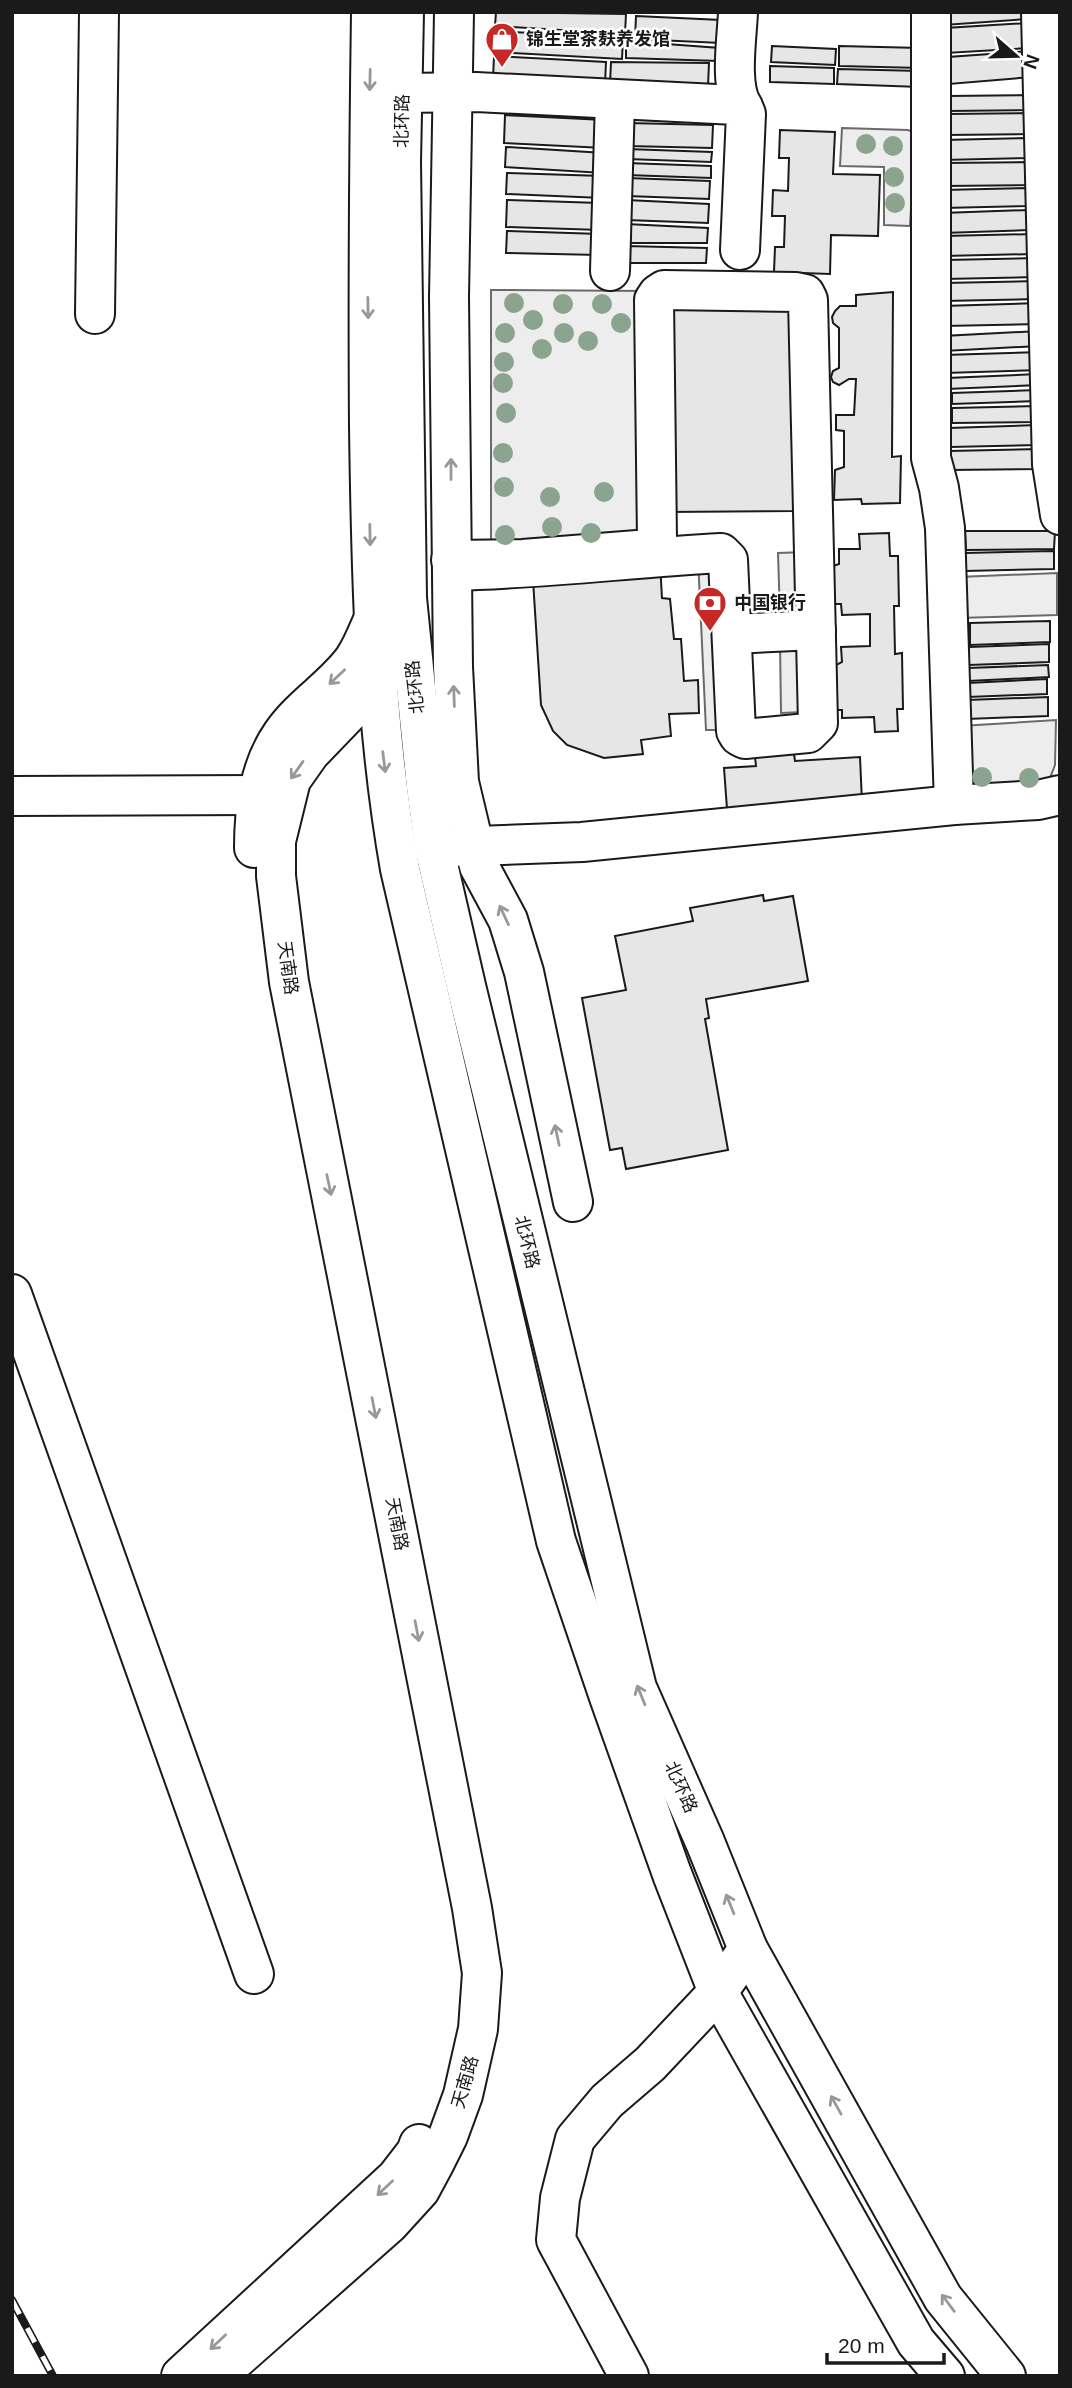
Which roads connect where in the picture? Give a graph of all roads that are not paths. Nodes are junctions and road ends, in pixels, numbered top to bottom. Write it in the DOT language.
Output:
graph roads {
  1 [pos="99,12"];
  2 [pos="371,12"];
  3 [pos="405,12"];
  4 [pos="454,12"];
  5 [pos="738,12"];
  6 [pos="931,12"];
  7 [pos="1041,12"];
  8 [pos="453,92"];
  9 [pos="403,93"];
  10 [pos="615,100"];
  11 [pos="743,107"];
  12 [pos="740,250"];
  13 [pos="610,271"];
  14 [pos="449,297"];
  15 [pos="95,314"];
  16 [pos="403,327"];
  17 [pos="1060,515"];
  18 [pos="452,566"];
  19 [pos="390,620"];
  20 [pos="816,631"];
  21 [pos="732,634"];
  22 [pos="378,684"];
  23 [pos="1060,794"];
  24 [pos="257,795"];
  25 [pos="12,796"];
  26 [pos="954,805"];
  27 [pos="1060,807"];
  28 [pos="476,855"];
  29 [pos="436,857"];
  30 [pos="398,859"];
  31 [pos="573,1202"];
  32 [pos="12,1294"];
  33 [pos="748,1949"];
  34 [pos="254,1974"];
  35 [pos="718,1992"];
  36 [pos="181,2376"];
  37 [pos="217,2376"];
  38 [pos="629,2376"];
  39 [pos="945,2376"];
  40 [pos="1006,2376"];
  1 -- 15 [label="main road"];
  2 -- 19 [label="main road, 北环路, one-way"];
  3 -- 9 [label="main road, 北环路"];
  4 -- 8 [label="main road"];
  5 -- 11 [label="main road"];
  6 -- 26 [label="main road"];
  7 -- 17 [label="main road"];
  8 -- 9 [label="main road"];
  8 -- 10 [label="main road"];
  8 -- 14 [label="main road"];
  9 -- 16 [label="main road, 北环路"];
  10 -- 11 [label="main road"];
  10 -- 13 [label="main road"];
  11 -- 12 [label="main road"];
  14 -- 16 [label="main road"];
  18 -- 14 [label="main road, one-way"];
  16 -- 19 [label="main road, 北环路"];
  18 -- 20 [label="main road"];
  18 -- 21 [label="main road"];
  28 -- 18 [label="main road, one-way"];
  19 -- 22 [label="main road, 北环路"];
  19 -- 24 [label="main road, 天南路, one-way"];
  19 -- 29 [label="main road, 北环路"];
  20 -- 21 [label="main road"];
  20 -- 21 [label="main road"];
  22 -- 30 [label="main road, 北环路, one-way"];
  22 -- 37 [label="main road, 天南路, one-way"];
  23 -- 26 [label="main road"];
  24 -- 25 [label="main road"];
  24 -- 36 [label="main road, 天南路, one-way"];
  26 -- 28 [label="main road"];
  27 -- 28 [label="main road"];
  28 -- 29 [label="main road"];
  31 -- 28 [label="main road, one-way"];
  29 -- 30 [label="main road"];
  33 -- 29 [label="main road, 北环路, one-way"];
  30 -- 35 [label="main road, 北环路"];
  32 -- 34 [label="main road"];
  33 -- 35 [label="main road"];
  40 -- 33 [label="main road, 北环路, one-way"];
  35 -- 38 [label="main road"];
  35 -- 39 [label="main road, 北环路"];
}
